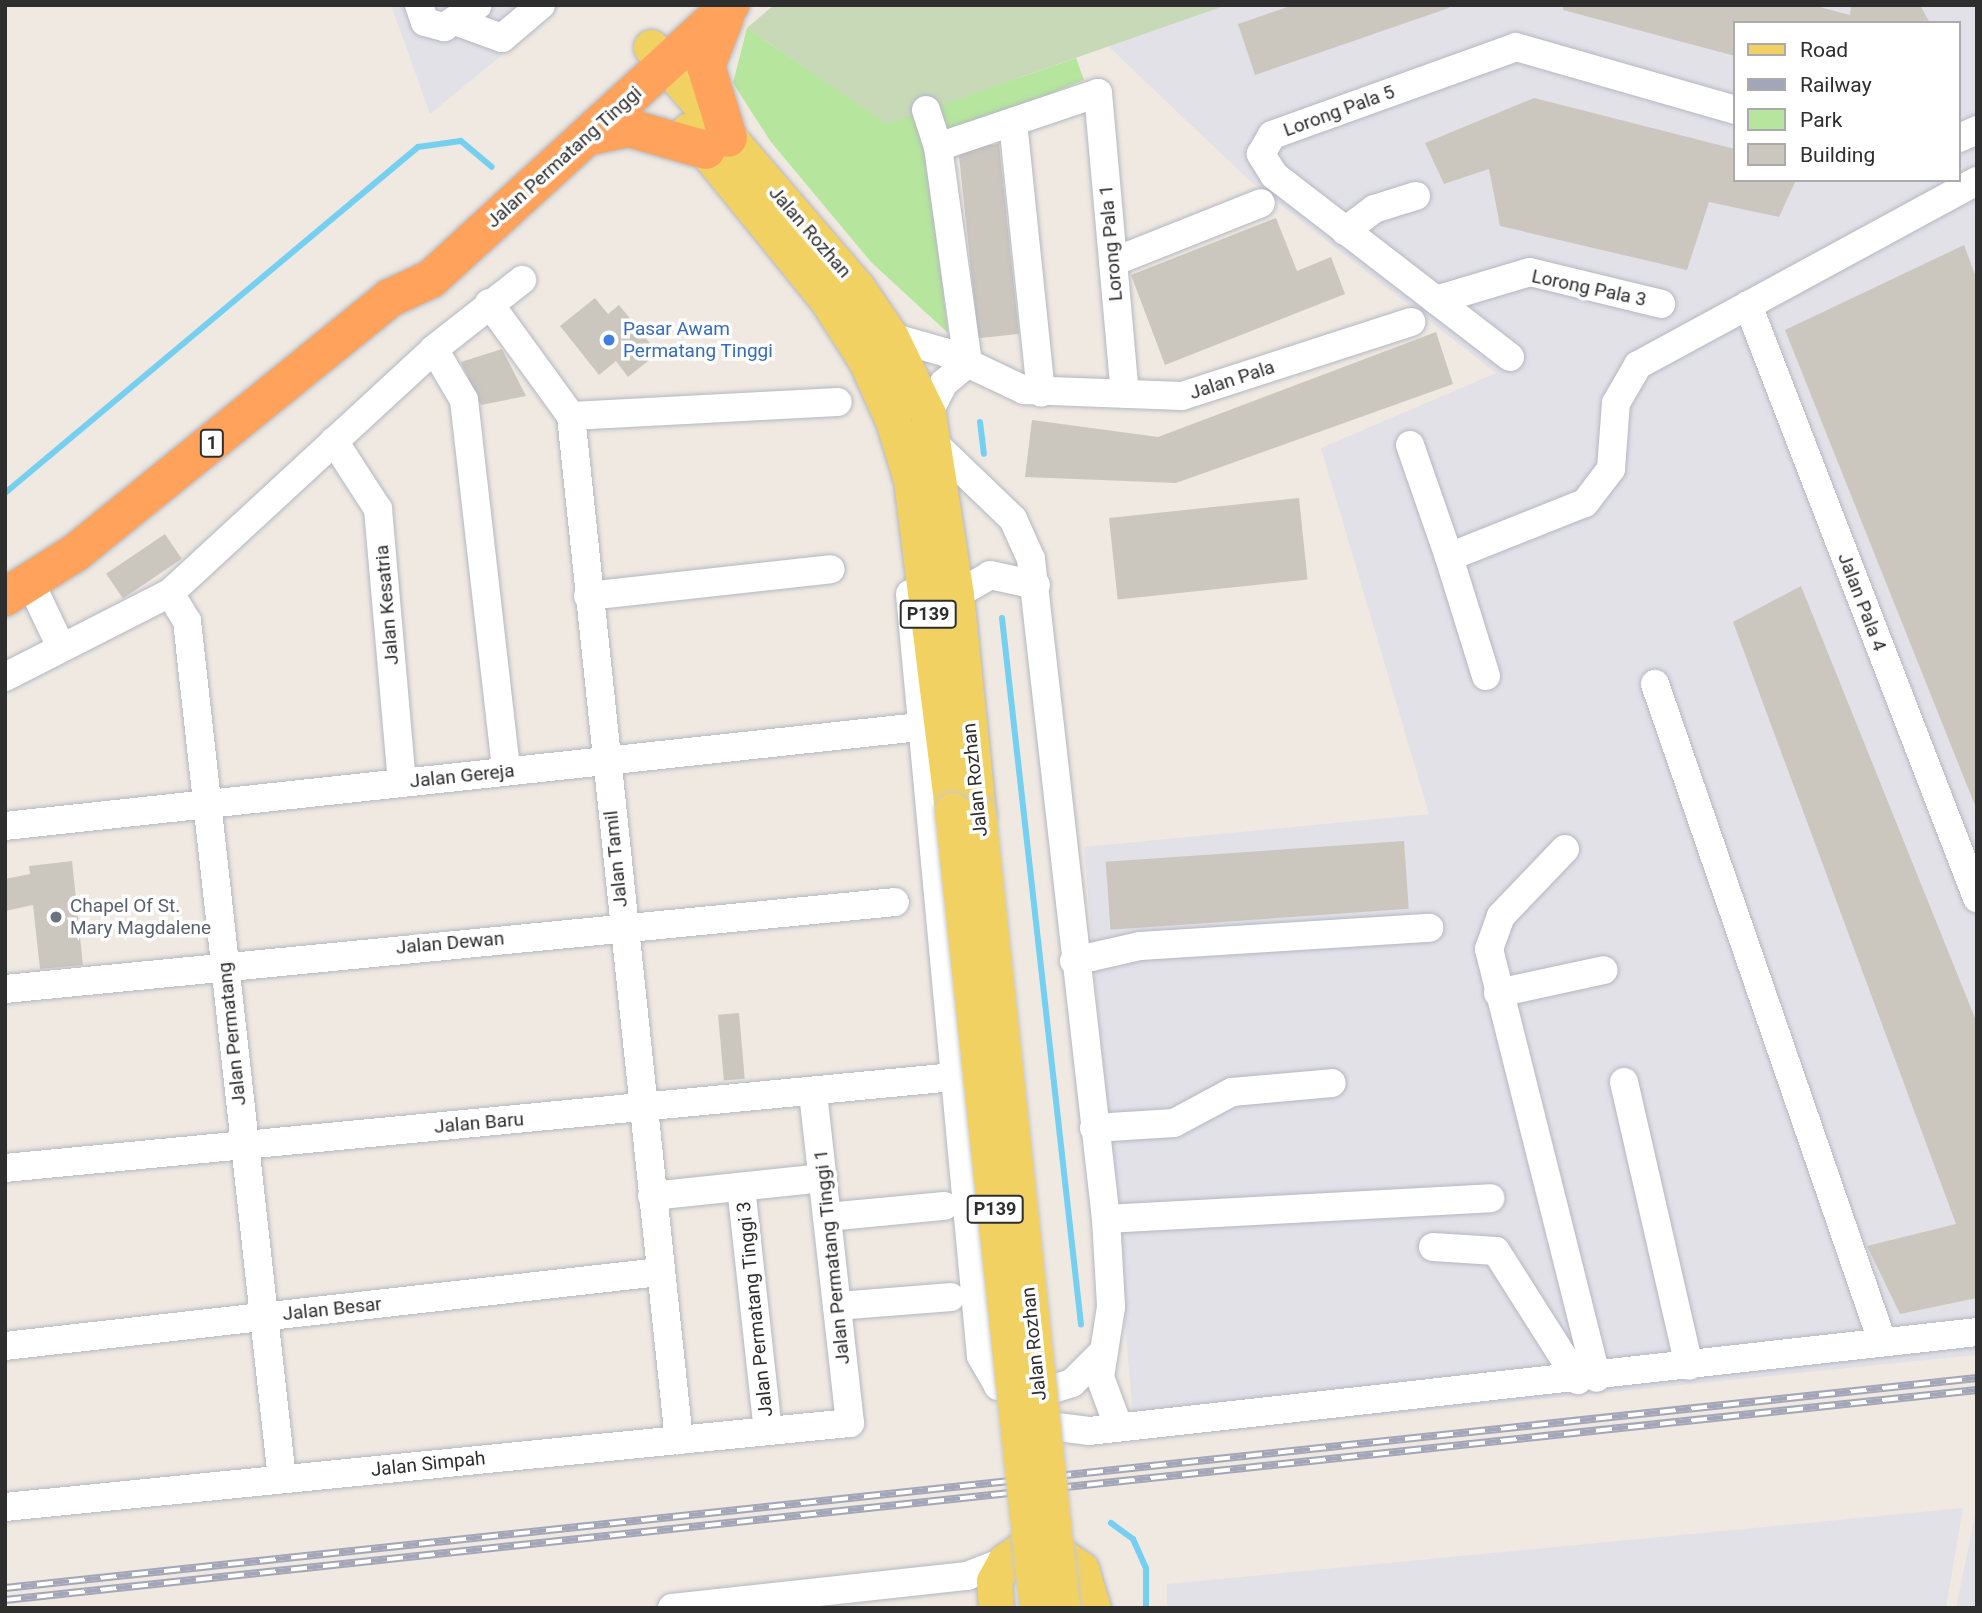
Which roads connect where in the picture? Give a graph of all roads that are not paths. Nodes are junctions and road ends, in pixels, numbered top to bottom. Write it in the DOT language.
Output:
graph roads {
  1 [pos="419,5"];
  2 [pos="541,5"];
  3 [pos="696,5"];
  4 [pos="731,5"];
  5 [pos="460,18"];
  6 [pos="649,65"];
  7 [pos="926,110"];
  8 [pos="1734,110"];
  9 [pos="1013,122"];
  10 [pos="1977,130"];
  11 [pos="589,136"];
  12 [pos="1961,137"];
  13 [pos="717,144"];
  14 [pos="938,148"];
  15 [pos="1976,185"];
  16 [pos="1416,196"];
  17 [pos="1261,203"];
  18 [pos="1345,231"];
  19 [pos="1113,262"];
  20 [pos="522,280"];
  21 [pos="390,298"];
  22 [pos="1436,300"];
  23 [pos="489,303"];
  24 [pos="1661,304"];
  25 [pos="1748,305"];
  26 [pos="1411,322"];
  27 [pos="891,337"];
  28 [pos="434,349"];
  29 [pos="1510,357"];
  30 [pos="968,363"];
  31 [pos="1041,393"];
  32 [pos="1125,394"];
  33 [pos="838,402"];
  34 [pos="571,416"];
  35 [pos="893,421"];
  36 [pos="932,429"];
  37 [pos="334,441"];
  38 [pos="1410,445"];
  39 [pos="1449,557"];
  40 [pos="831,569"];
  41 [pos="1035,585"];
  42 [pos="18,591"];
  43 [pos="170,593"];
  44 [pos="956,595"];
  45 [pos="587,596"];
  46 [pos="61,647"];
  47 [pos="1486,676"];
  48 [pos="5,677"];
  49 [pos="1655,684"];
  50 [pos="919,727"];
  51 [pos="605,760"];
  52 [pos="506,771"];
  53 [pos="402,783"];
  54 [pos="207,802"];
  55 [pos="965,812"];
  56 [pos="5,826"];
  57 [pos="1565,849"];
  58 [pos="1977,898"];
  59 [pos="895,902"];
  60 [pos="623,927"];
  61 [pos="1429,928"];
  62 [pos="1074,961"];
  63 [pos="225,965"];
  64 [pos="1604,970"];
  65 [pos="5,989"];
  66 [pos="1498,993"];
  67 [pos="953,1077"];
  68 [pos="1624,1082"];
  69 [pos="1332,1083"];
  70 [pos="813,1091"];
  71 [pos="642,1107"];
  72 [pos="1094,1128"];
  73 [pos="245,1145"];
  74 [pos="5,1168"];
  75 [pos="823,1178"];
  76 [pos="741,1187"];
  77 [pos="652,1196"];
  78 [pos="1490,1198"];
  79 [pos="944,1206"];
  80 [pos="827,1217"];
  81 [pos="1106,1219"];
  82 [pos="1433,1247"];
  83 [pos="660,1272"];
  84 [pos="951,1297"];
  85 [pos="837,1306"];
  86 [pos="264,1317"];
  87 [pos="1977,1332"];
  88 [pos="1882,1340"];
  89 [pos="5,1346"];
  90 [pos="1100,1355"];
  91 [pos="1689,1366"];
  92 [pos="1588,1379"];
  93 [pos="1072,1383"];
  94 [pos="1018,1393"];
  95 [pos="850,1423"];
  96 [pos="1117,1423"];
  97 [pos="768,1431"];
  98 [pos="679,1440"];
  99 [pos="282,1479"];
  100 [pos="5,1507"];
  101 [pos="1005,1561"];
  102 [pos="672,1608"];
  103 [pos="996,1608"];
  104 [pos="1037,1608"];
  105 [pos="1062,1608"];
  106 [pos="1093,1608"];
  1 -- 5 [label="street"];
  2 -- 5 [label="street"];
  3 -- 6 [label="highway, Jalan Permatang Tinggi / 1"];
  4 -- 6 [label="highway, Jalan Permatang Tinggi / 1"];
  4 -- 13 [label="highway"];
  6 -- 11 [label="highway, Jalan Permatang Tinggi / 1"];
  6 -- 13 [label="main road, Jalan Rozhan / P139"];
  6 -- 21 [label="highway, Jalan Permatang Tinggi / 1"];
  7 -- 14 [label="street"];
  8 -- 18 [label="street, Lorong Pala 5"];
  9 -- 14 [label="street"];
  9 -- 19 [label="street, Lorong Pala 1"];
  9 -- 31 [label="street"];
  10 -- 12 [label="street"];
  11 -- 13 [label="highway"];
  11 -- 21 [label="highway, Jalan Permatang Tinggi / 1"];
  13 -- 27 [label="main road, Jalan Rozhan / P139"];
  13 -- 35 [label="main road, Jalan Rozhan / P139"];
  14 -- 30 [label="street"];
  15 -- 25 [label="street"];
  16 -- 18 [label="street"];
  17 -- 19 [label="street"];
  18 -- 22 [label="street, Lorong Pala 5"];
  19 -- 32 [label="street, Lorong Pala 1"];
  20 -- 23 [label="street"];
  21 -- 42 [label="highway, Jalan Permatang Tinggi / 1"];
  22 -- 24 [label="street, Lorong Pala 3"];
  22 -- 29 [label="street, Lorong Pala 5"];
  23 -- 28 [label="street"];
  23 -- 34 [label="street"];
  25 -- 39 [label="street"];
  25 -- 58 [label="street, Jalan Pala 4"];
  26 -- 32 [label="street, Jalan Pala"];
  27 -- 30 [label="street, Jalan Pala"];
  27 -- 36 [label="main road, Jalan Rozhan / P139"];
  28 -- 37 [label="street"];
  28 -- 52 [label="street"];
  30 -- 31 [label="street, Jalan Pala"];
  30 -- 36 [label="street"];
  31 -- 32 [label="street, Jalan Pala"];
  33 -- 34 [label="street"];
  34 -- 45 [label="street, Jalan Tamil"];
  35 -- 50 [label="street"];
  35 -- 55 [label="main road, Jalan Rozhan / P139"];
  36 -- 41 [label="street"];
  36 -- 44 [label="main road, Jalan Rozhan / P139"];
  37 -- 43 [label="street"];
  37 -- 53 [label="street, Jalan Kesatria"];
  38 -- 39 [label="street"];
  39 -- 47 [label="street"];
  40 -- 45 [label="street"];
  41 -- 44 [label="street"];
  41 -- 62 [label="street"];
  42 -- 46 [label="street"];
  43 -- 46 [label="street"];
  43 -- 54 [label="street, Jalan Permatang"];
  44 -- 55 [label="main road, Jalan Rozhan / P139"];
  45 -- 51 [label="street, Jalan Tamil"];
  46 -- 48 [label="street"];
  49 -- 88 [label="street"];
  50 -- 51 [label="street, Jalan Gereja"];
  50 -- 67 [label="street"];
  51 -- 52 [label="street, Jalan Gereja"];
  51 -- 60 [label="street, Jalan Tamil"];
  52 -- 53 [label="street, Jalan Gereja"];
  53 -- 54 [label="street, Jalan Gereja"];
  54 -- 56 [label="street, Jalan Gereja"];
  54 -- 63 [label="street, Jalan Permatang"];
  55 -- 104 [label="main road, Jalan Rozhan / P139, bridge"];
  55 -- 105 [label="main road, Jalan Rozhan / P139, bridge"];
  57 -- 66 [label="street"];
  59 -- 60 [label="street, Jalan Dewan"];
  60 -- 63 [label="street, Jalan Dewan"];
  60 -- 71 [label="street, Jalan Tamil"];
  61 -- 62 [label="street"];
  62 -- 72 [label="street"];
  63 -- 65 [label="street, Jalan Dewan"];
  63 -- 73 [label="street, Jalan Permatang"];
  64 -- 66 [label="street"];
  66 -- 92 [label="street"];
  67 -- 70 [label="street, Jalan Baru"];
  67 -- 94 [label="street"];
  68 -- 91 [label="street"];
  69 -- 72 [label="street"];
  70 -- 71 [label="street, Jalan Baru"];
  70 -- 75 [label="street, Jalan Permatang Tinggi 1"];
  71 -- 73 [label="street, Jalan Baru"];
  71 -- 77 [label="street, Jalan Tamil"];
  72 -- 81 [label="street"];
  73 -- 74 [label="street, Jalan Baru"];
  73 -- 86 [label="street, Jalan Permatang"];
  75 -- 76 [label="street"];
  75 -- 80 [label="street, Jalan Permatang Tinggi 1"];
  76 -- 77 [label="street"];
  76 -- 97 [label="street, Jalan Permatang Tinggi 3"];
  77 -- 83 [label="street, Jalan Tamil"];
  78 -- 81 [label="street"];
  79 -- 80 [label="street"];
  80 -- 85 [label="street, Jalan Permatang Tinggi 1"];
  81 -- 90 [label="street"];
  82 -- 92 [label="street"];
  83 -- 86 [label="street, Jalan Besar"];
  83 -- 98 [label="street, Jalan Tamil"];
  84 -- 85 [label="street"];
  85 -- 95 [label="street, Jalan Permatang Tinggi 1"];
  86 -- 89 [label="street, Jalan Besar"];
  86 -- 99 [label="street, Jalan Permatang"];
  87 -- 88 [label="street"];
  88 -- 91 [label="street"];
  90 -- 93 [label="street"];
  90 -- 96 [label="street"];
  91 -- 92 [label="street"];
  92 -- 96 [label="street"];
  93 -- 94 [label="street"];
  93 -- 96 [label="street"];
  94 -- 96 [label="street"];
  95 -- 97 [label="street, Jalan Simpah"];
  97 -- 98 [label="street, Jalan Simpah"];
  98 -- 99 [label="street, Jalan Simpah"];
  99 -- 100 [label="street, Jalan Simpah"];
  101 -- 102 [label="street"];
  101 -- 103 [label="main road"];
  101 -- 106 [label="main road"];
}
